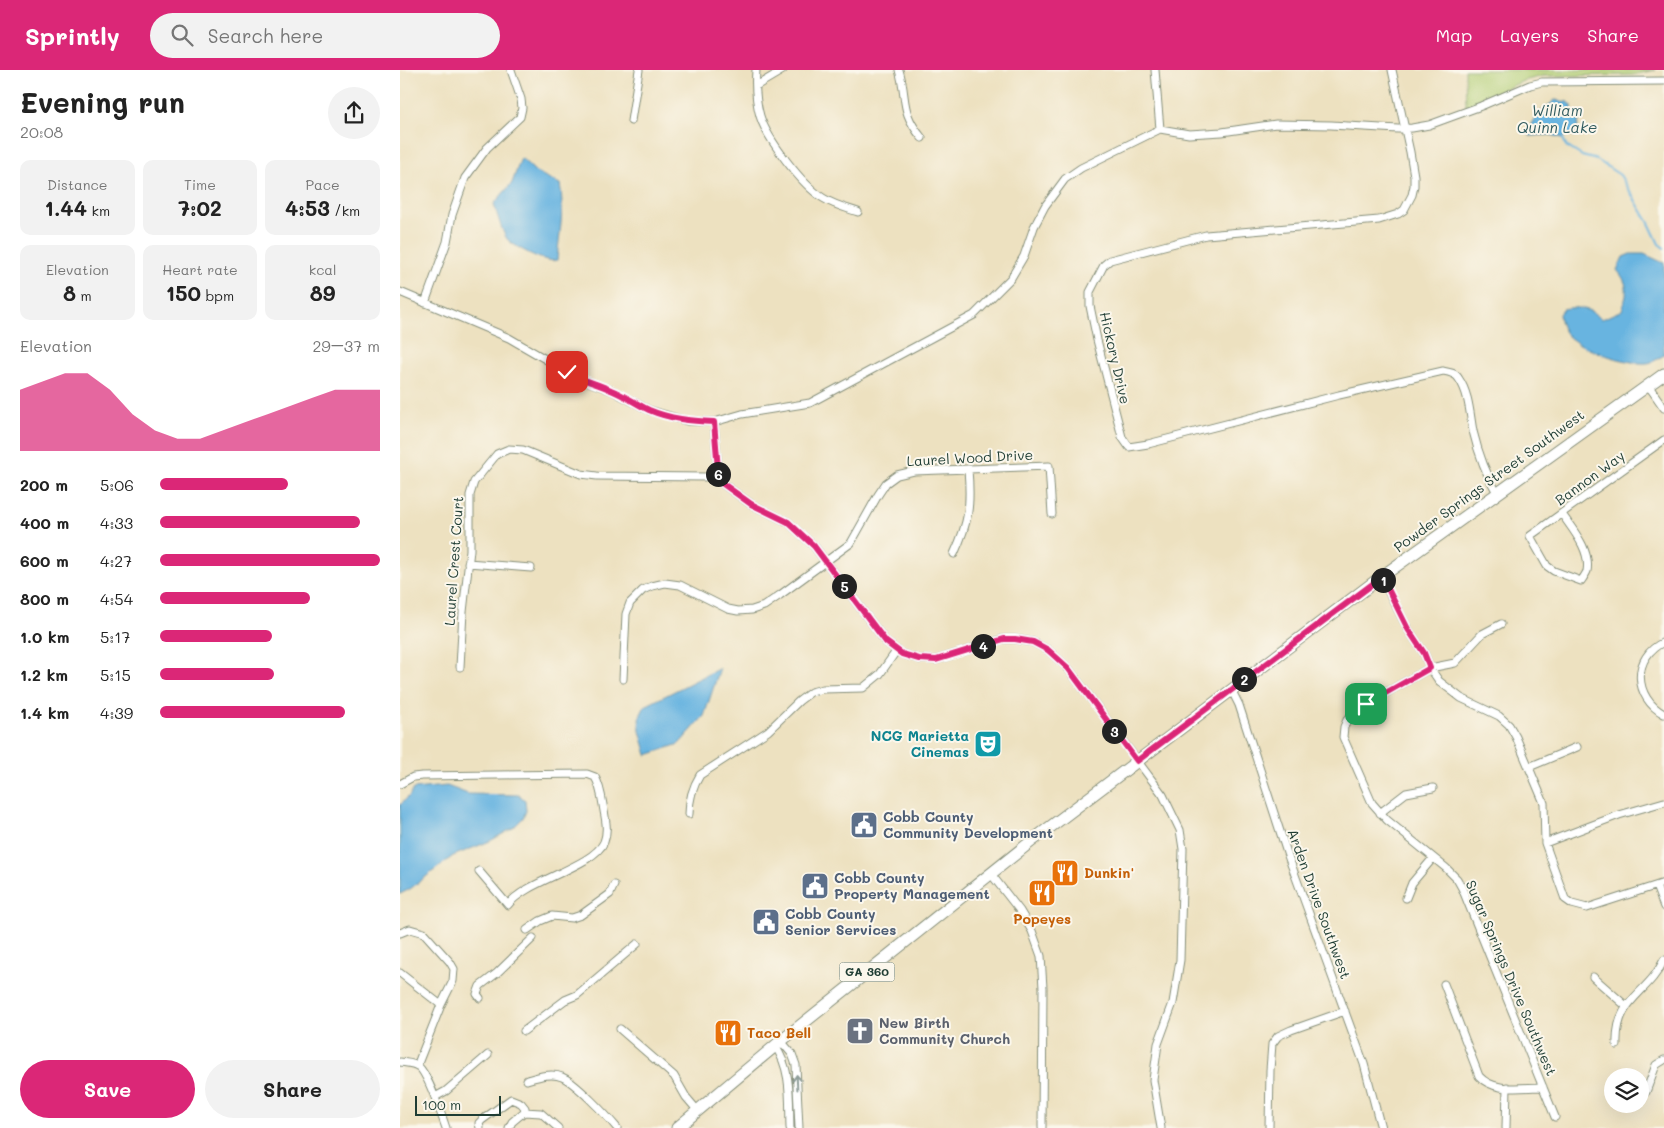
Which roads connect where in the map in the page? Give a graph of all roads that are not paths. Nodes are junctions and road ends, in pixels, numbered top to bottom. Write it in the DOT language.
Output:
graph roads {
  1 [pos="511,70"];
  2 [pos="639,70"];
  3 [pos="756,70"];
  4 [pos="783,70"];
  5 [pos="899,70"];
  6 [pos="1155,70"];
  7 [pos="1392,70"];
  8 [pos="1664,81"];
  9 [pos="756,86"];
  10 [pos="631,122"];
  11 [pos="1160,129"];
  12 [pos="1404,129"];
  13 [pos="922,138"];
  14 [pos="858,212"];
  15 [pos="400,292"];
  16 [pos="425,303"];
  17 [pos="1664,374"];
  18 [pos="1648,385"];
  19 [pos="1664,408"];
  20 [pos="714,422"];
  21 [pos="1664,440"];
  22 [pos="968,469"];
  23 [pos="719,481"];
  24 [pos="1497,493"];
  25 [pos="1052,514"];
  26 [pos="1562,514"];
  27 [pos="954,554"];
  28 [pos="826,562"];
  29 [pos="468,563"];
  30 [pos="531,568"];
  31 [pos="1382,577"];
  32 [pos="1501,624"];
  33 [pos="1664,642"];
  34 [pos="897,650"];
  35 [pos="460,667"];
  36 [pos="1430,668"];
  37 [pos="623,679"];
  38 [pos="1231,689"];
  39 [pos="1664,714"];
  40 [pos="1577,746"];
  41 [pos="1137,761"];
  42 [pos="1529,767"];
  43 [pos="400,784"];
  44 [pos="1433,788"];
  45 [pos="1664,802"];
  46 [pos="1380,813"];
  47 [pos="689,814"];
  48 [pos="1545,843"];
  49 [pos="1433,858"];
  50 [pos="479,872"];
  51 [pos="991,874"];
  52 [pos="1664,883"];
  53 [pos="614,884"];
  54 [pos="1656,886"];
  55 [pos="1406,898"];
  56 [pos="1664,907"];
  57 [pos="527,930"];
  58 [pos="400,933"];
  59 [pos="534,938"];
  60 [pos="637,944"];
  61 [pos="1664,960"];
  62 [pos="400,973"];
  63 [pos="1593,977"];
  64 [pos="1444,984"];
  65 [pos="480,998"];
  66 [pos="441,1005"];
  67 [pos="1626,1006"];
  68 [pos="1345,1011"];
  69 [pos="620,1029"];
  70 [pos="524,1031"];
  71 [pos="778,1044"];
  72 [pos="1617,1046"];
  73 [pos="488,1055"];
  74 [pos="1664,1060"];
  75 [pos="400,1062"];
  76 [pos="417,1066"];
  77 [pos="527,1080"];
  78 [pos="1649,1084"];
  79 [pos="1543,1087"];
  80 [pos="1508,1088"];
  81 [pos="434,1097"];
  82 [pos="698,1111"];
  83 [pos="524,1112"];
  84 [pos="1555,1117"];
  85 [pos="446,1128"];
  86 [pos="480,1128"];
  87 [pos="509,1128"];
  88 [pos="558,1128"];
  89 [pos="617,1128"];
  90 [pos="677,1128"];
  91 [pos="790,1128"];
  92 [pos="799,1128"];
  93 [pos="1042,1128"];
  94 [pos="1161,1128"];
  95 [pos="1269,1128"];
  96 [pos="1381,1128"];
  97 [pos="1506,1128"];
  1 -- 16 [label="street"];
  2 -- 10 [label="street"];
  3 -- 9 [label="street"];
  4 -- 9 [label="street"];
  5 -- 13 [label="street"];
  6 -- 11 [label="street"];
  7 -- 12 [label="street, Hickory Drive"];
  8 -- 12 [label="street"];
  9 -- 14 [label="street"];
  11 -- 12 [label="street"];
  11 -- 20 [label="street"];
  12 -- 24 [label="street, Hickory Drive"];
  15 -- 16 [label="street"];
  16 -- 20 [label="street"];
  17 -- 18 [label="main road, Powder Springs Street Southwest / GA 360"];
  18 -- 19 [label="street"];
  18 -- 24 [label="main road, Powder Springs Street Southwest / GA 360"];
  20 -- 23 [label="street"];
  21 -- 26 [label="street, Bannon Way"];
  22 -- 25 [label="street, Laurel Wood Drive"];
  22 -- 27 [label="street"];
  22 -- 28 [label="street, Laurel Wood Drive"];
  23 -- 28 [label="street"];
  23 -- 29 [label="street, Laurel Crest Court"];
  24 -- 31 [label="main road, Powder Springs Street Southwest / GA 360"];
  26 -- 26 [label="street, Bannon Way"];
  28 -- 34 [label="street"];
  28 -- 37 [label="street, Laurel Wood Drive"];
  29 -- 30 [label="street"];
  29 -- 35 [label="street, Laurel Crest Court"];
  31 -- 36 [label="street"];
  31 -- 38 [label="main road, Powder Springs Street Southwest / GA 360"];
  32 -- 36 [label="street, Sugar Springs Drive Southwest"];
  33 -- 39 [label="street"];
  34 -- 41 [label="street"];
  34 -- 47 [label="street"];
  36 -- 42 [label="street"];
  36 -- 46 [label="street, Sugar Springs Drive Southwest"];
  38 -- 41 [label="main road, Powder Springs Street Southwest / GA 360"];
  38 -- 68 [label="street, Arden Drive Southwest"];
  40 -- 42 [label="street"];
  41 -- 51 [label="main road, Powder Springs Street Southwest / GA 360"];
  41 -- 94 [label="street"];
  42 -- 48 [label="street"];
  43 -- 50 [label="street"];
  44 -- 46 [label="street"];
  45 -- 48 [label="street"];
  46 -- 49 [label="street, Sugar Springs Drive Southwest"];
  48 -- 54 [label="street"];
  49 -- 55 [label="street"];
  49 -- 79 [label="street, Sugar Springs Drive Southwest"];
  51 -- 71 [label="main road, Powder Springs Street Southwest / GA 360"];
  51 -- 93 [label="street"];
  52 -- 54 [label="street"];
  53 -- 57 [label="street"];
  54 -- 56 [label="street"];
  58 -- 66 [label="street"];
  59 -- 65 [label="street"];
  60 -- 70 [label="street"];
  61 -- 67 [label="street"];
  62 -- 66 [label="street"];
  63 -- 67 [label="street"];
  64 -- 80 [label="street"];
  66 -- 76 [label="street"];
  67 -- 72 [label="street"];
  68 -- 95 [label="street"];
  68 -- 96 [label="street, Arden Drive Southwest"];
  69 -- 82 [label="street"];
  71 -- 82 [label="main road, Powder Springs Street Southwest / GA 360"];
  71 -- 91 [label="street"];
  92 -- 71 [label="street, one-way"];
  73 -- 81 [label="street"];
  74 -- 78 [label="street"];
  75 -- 76 [label="street"];
  76 -- 81 [label="street"];
  77 -- 89 [label="street"];
  79 -- 80 [label="street"];
  79 -- 84 [label="street, Sugar Springs Drive Southwest"];
  80 -- 97 [label="street"];
  81 -- 85 [label="street"];
  82 -- 90 [label="main road, GA 360"];
  83 -- 86 [label="street"];
  83 -- 87 [label="street"];
  83 -- 88 [label="street"];
}
